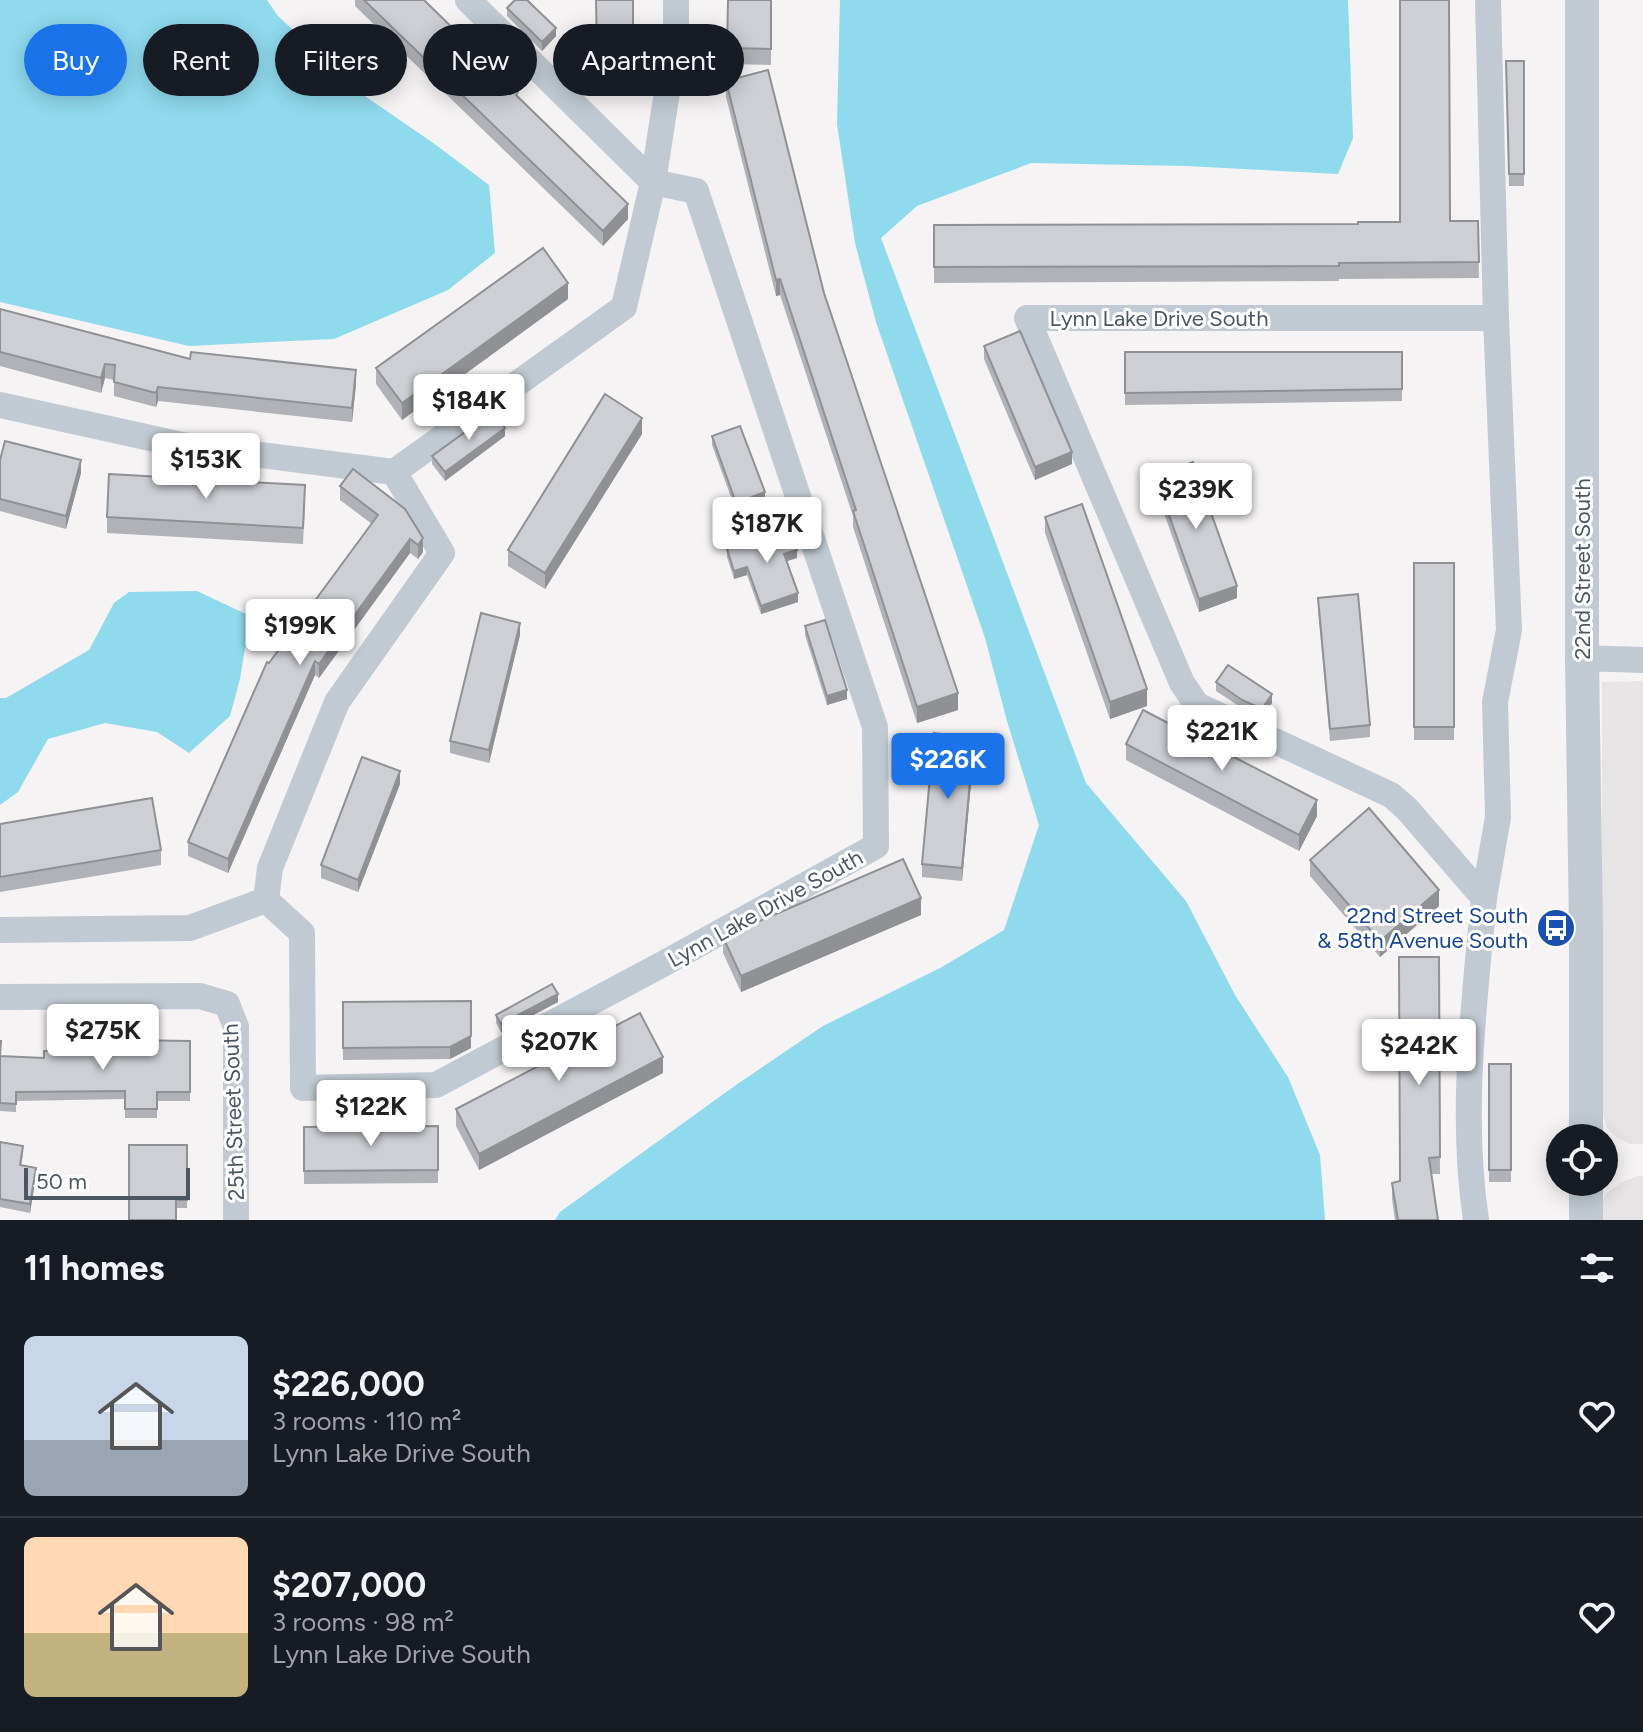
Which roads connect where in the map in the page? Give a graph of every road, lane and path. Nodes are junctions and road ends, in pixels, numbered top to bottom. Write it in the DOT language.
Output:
graph roads {
  1 [pos="468,0"];
  2 [pos="676,0"];
  3 [pos="1488,0"];
  4 [pos="1582,0"];
  5 [pos="653,182"];
  6 [pos="1496,318"];
  7 [pos="0,405"];
  8 [pos="394,472"];
  9 [pos="1582,658"];
  10 [pos="1643,660"];
  11 [pos="1484,898"];
  12 [pos="266,900"];
  13 [pos="0,930"];
  14 [pos="0,997"];
  15 [pos="1586,1124"];
  16 [pos="1586,1196"];
  17 [pos="236,1220"];
  18 [pos="1476,1220"];
  19 [pos="1586,1220"];
  1 -- 5 [label="street"];
  2 -- 5 [label="street"];
  3 -- 6 [label="street"];
  4 -- 9 [label="street, 22nd Street South"];
  5 -- 8 [label="street"];
  5 -- 12 [label="street, Lynn Lake Drive South"];
  6 -- 11 [label="street"];
  6 -- 11 [label="street, Lynn Lake Drive South"];
  7 -- 8 [label="street"];
  8 -- 12 [label="street"];
  9 -- 10 [label="street"];
  9 -- 15 [label="street, 22nd Street South"];
  11 -- 18 [label="street"];
  12 -- 13 [label="street"];
  14 -- 17 [label="street, 25th Street South"];
  16 -- 19 [label="street"];
}
